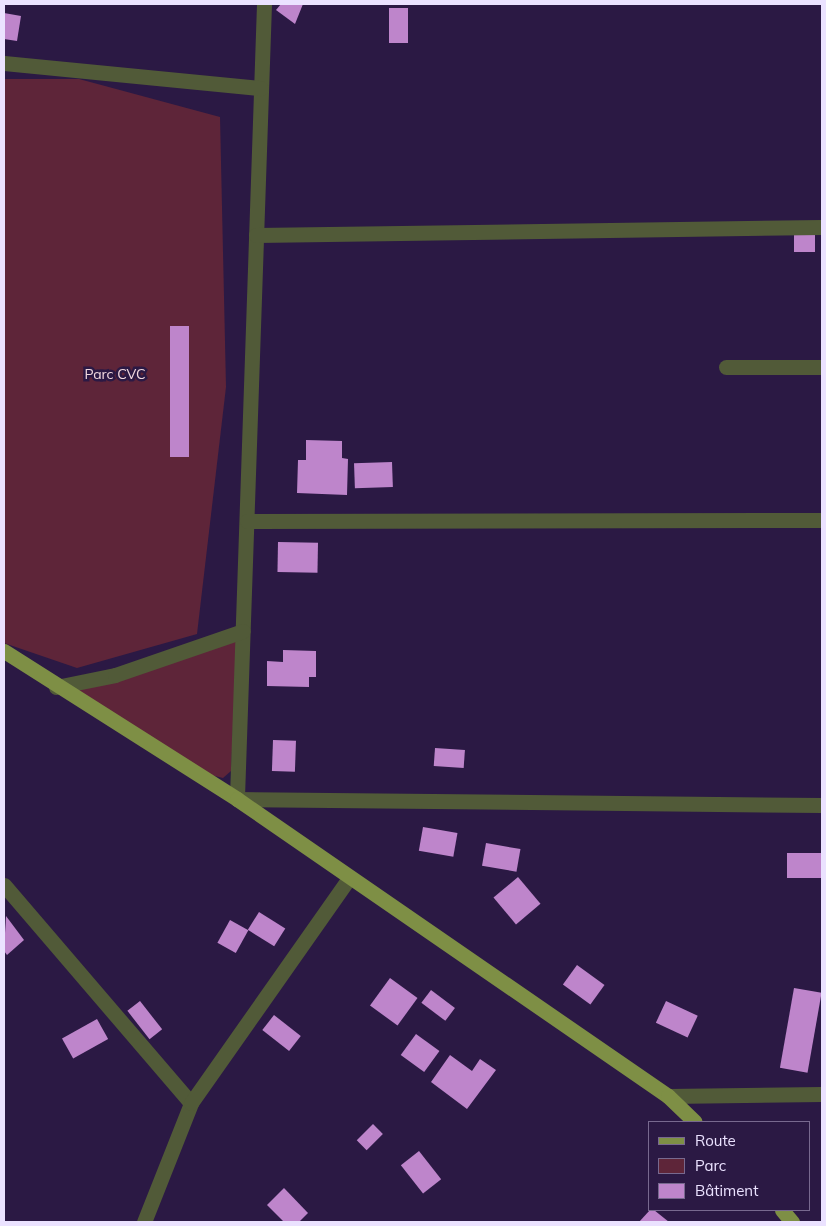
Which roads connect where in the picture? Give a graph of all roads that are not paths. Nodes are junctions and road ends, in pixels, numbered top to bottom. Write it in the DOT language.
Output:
graph roads {
  1 [pos="264,4"];
  2 [pos="4,63"];
  3 [pos="261,88"];
  4 [pos="822,228"];
  5 [pos="256,235"];
  6 [pos="726,367"];
  7 [pos="822,367"];
  8 [pos="822,520"];
  9 [pos="247,521"];
  10 [pos="243,631"];
  11 [pos="4,652"];
  12 [pos="56,687"];
  13 [pos="237,800"];
  14 [pos="822,805"];
  15 [pos="349,878"];
  16 [pos="4,885"];
  17 [pos="822,1094"];
  18 [pos="668,1096"];
  19 [pos="191,1103"];
  20 [pos="694,1121"];
  21 [pos="783,1211"];
  22 [pos="144,1222"];
  23 [pos="792,1222"];
  1 -- 3 [label="street"];
  2 -- 3 [label="street"];
  3 -- 5 [label="street"];
  4 -- 5 [label="street"];
  5 -- 9 [label="street"];
  6 -- 7 [label="street"];
  8 -- 9 [label="street"];
  9 -- 10 [label="street"];
  10 -- 12 [label="street"];
  10 -- 13 [label="street"];
  11 -- 12 [label="main road"];
  12 -- 13 [label="main road"];
  13 -- 14 [label="street"];
  13 -- 15 [label="main road"];
  15 -- 18 [label="main road"];
  15 -- 19 [label="street"];
  16 -- 19 [label="street"];
  17 -- 18 [label="street"];
  18 -- 20 [label="main road"];
  19 -- 22 [label="street"];
  21 -- 23 [label="main road"];
}
